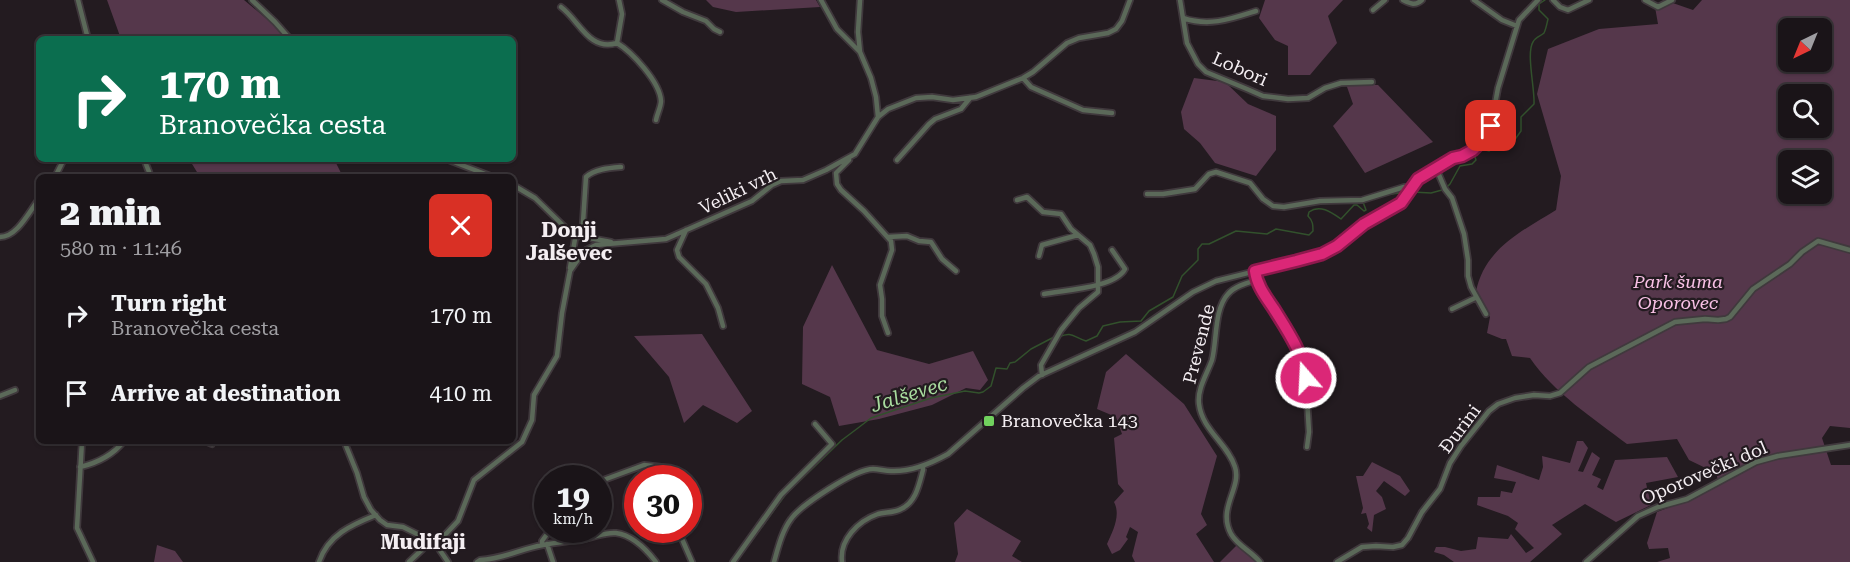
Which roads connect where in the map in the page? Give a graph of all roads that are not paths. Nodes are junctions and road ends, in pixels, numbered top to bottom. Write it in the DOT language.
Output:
graph roads {
  1 [pos="78,0"];
  2 [pos="252,0"];
  3 [pos="619,0"];
  4 [pos="663,0"];
  5 [pos="821,0"];
  6 [pos="860,0"];
  7 [pos="1130,0"];
  8 [pos="1180,0"];
  9 [pos="1385,0"];
  10 [pos="1403,0"];
  11 [pos="1422,0"];
  12 [pos="1474,0"];
  13 [pos="1538,0"];
  14 [pos="1553,0"];
  15 [pos="1589,0"];
  16 [pos="1645,0"];
  17 [pos="1672,0"];
  18 [pos="561,7"];
  19 [pos="1256,10"];
  20 [pos="1373,10"];
  21 [pos="1183,18"];
  22 [pos="1517,26"];
  23 [pos="720,32"];
  24 [pos="87,36"];
  25 [pos="287,36"];
  26 [pos="617,43"];
  27 [pos="860,52"];
  28 [pos="1023,78"];
  29 [pos="1372,82"];
  30 [pos="970,98"];
  31 [pos="1112,112"];
  32 [pos="878,117"];
  33 [pos="656,120"];
  34 [pos="855,154"];
  35 [pos="897,160"];
  36 [pos="454,162"];
  37 [pos="621,167"];
  38 [pos="1436,168"];
  39 [pos="485,174"];
  40 [pos="516,187"];
  41 [pos="1411,190"];
  42 [pos="1147,194"];
  43 [pos="1017,200"];
  44 [pos="36,203"];
  45 [pos="686,230"];
  46 [pos="573,235"];
  47 [pos="1078,236"];
  48 [pos="0,237"];
  49 [pos="582,237"];
  50 [pos="888,237"];
  51 [pos="617,244"];
  52 [pos="1112,250"];
  53 [pos="1850,250"];
  54 [pos="1039,256"];
  55 [pos="956,271"];
  56 [pos="1255,271"];
  57 [pos="570,272"];
  58 [pos="1257,280"];
  59 [pos="1099,285"];
  60 [pos="1044,294"];
  61 [pos="1475,298"];
  62 [pos="1452,309"];
  63 [pos="1486,314"];
  64 [pos="723,326"];
  65 [pos="888,333"];
  66 [pos="1042,375"];
  67 [pos="15,390"];
  68 [pos="0,396"];
  69 [pos="815,424"];
  70 [pos="82,444"];
  71 [pos="121,444"];
  72 [pos="345,444"];
  73 [pos="1850,445"];
  74 [pos="1307,447"];
  75 [pos="923,466"];
  76 [pos="80,467"];
  77 [pos="376,515"];
  78 [pos="435,543"];
  79 [pos="684,543"];
  80 [pos="544,545"];
  81 [pos="93,562"];
  82 [pos="319,562"];
  83 [pos="409,562"];
  84 [pos="448,562"];
  85 [pos="477,562"];
  86 [pos="553,562"];
  87 [pos="656,562"];
  88 [pos="692,562"];
  89 [pos="733,562"];
  90 [pos="774,562"];
  91 [pos="842,562"];
  92 [pos="1260,562"];
  93 [pos="1337,562"];
  94 [pos="1586,562"];
  1 -- 24 [label="street"];
  2 -- 25 [label="street"];
  3 -- 26 [label="street"];
  4 -- 23 [label="street"];
  5 -- 27 [label="street"];
  6 -- 27 [label="street"];
  7 -- 28 [label="street, Veliki vrh"];
  8 -- 21 [label="street, Lobori"];
  9 -- 20 [label="street"];
  10 -- 11 [label="street"];
  12 -- 22 [label="street"];
  13 -- 22 [label="street"];
  14 -- 15 [label="street"];
  16 -- 17 [label="street"];
  18 -- 26 [label="street"];
  19 -- 21 [label="street"];
  21 -- 29 [label="street, Lobori"];
  22 -- 38 [label="street"];
  26 -- 33 [label="street"];
  27 -- 32 [label="street"];
  28 -- 30 [label="street, Veliki vrh"];
  28 -- 31 [label="street"];
  30 -- 32 [label="street, Veliki vrh"];
  30 -- 35 [label="street"];
  32 -- 34 [label="street, Veliki vrh"];
  34 -- 45 [label="street, Veliki vrh"];
  34 -- 50 [label="street"];
  36 -- 39 [label="street"];
  37 -- 49 [label="street"];
  38 -- 41 [label="street"];
  38 -- 61 [label="street"];
  40 -- 46 [label="street"];
  41 -- 42 [label="street"];
  41 -- 56 [label="street"];
  43 -- 47 [label="street"];
  44 -- 48 [label="street"];
  45 -- 51 [label="street, Veliki vrh"];
  45 -- 64 [label="street, Veliki vrh"];
  46 -- 49 [label="street, Veliki vrh"];
  46 -- 57 [label="street, Veliki vrh"];
  47 -- 54 [label="street"];
  47 -- 59 [label="street"];
  49 -- 51 [label="street, Veliki vrh"];
  50 -- 55 [label="street"];
  50 -- 65 [label="street"];
  51 -- 57 [label="street, Veliki vrh"];
  52 -- 59 [label="street"];
  53 -- 93 [label="street, Đurini"];
  56 -- 58 [label="street"];
  56 -- 66 [label="street"];
  57 -- 78 [label="street, Veliki vrh"];
  58 -- 74 [label="street"];
  58 -- 92 [label="street, Prevende"];
  59 -- 60 [label="street"];
  59 -- 66 [label="street"];
  61 -- 62 [label="street"];
  61 -- 63 [label="street"];
  66 -- 75 [label="street"];
  67 -- 68 [label="street"];
  69 -- 89 [label="street"];
  70 -- 76 [label="street"];
  71 -- 76 [label="street"];
  72 -- 77 [label="street"];
  73 -- 94 [label="street, Oporovečki dol"];
  75 -- 90 [label="street"];
  75 -- 91 [label="street"];
  76 -- 81 [label="street"];
  77 -- 78 [label="street"];
  77 -- 82 [label="street"];
  78 -- 83 [label="street, Veliki vrh"];
  78 -- 84 [label="street"];
  79 -- 88 [label="street"];
  80 -- 85 [label="street"];
  80 -- 86 [label="street"];
  80 -- 87 [label="street"];
}
